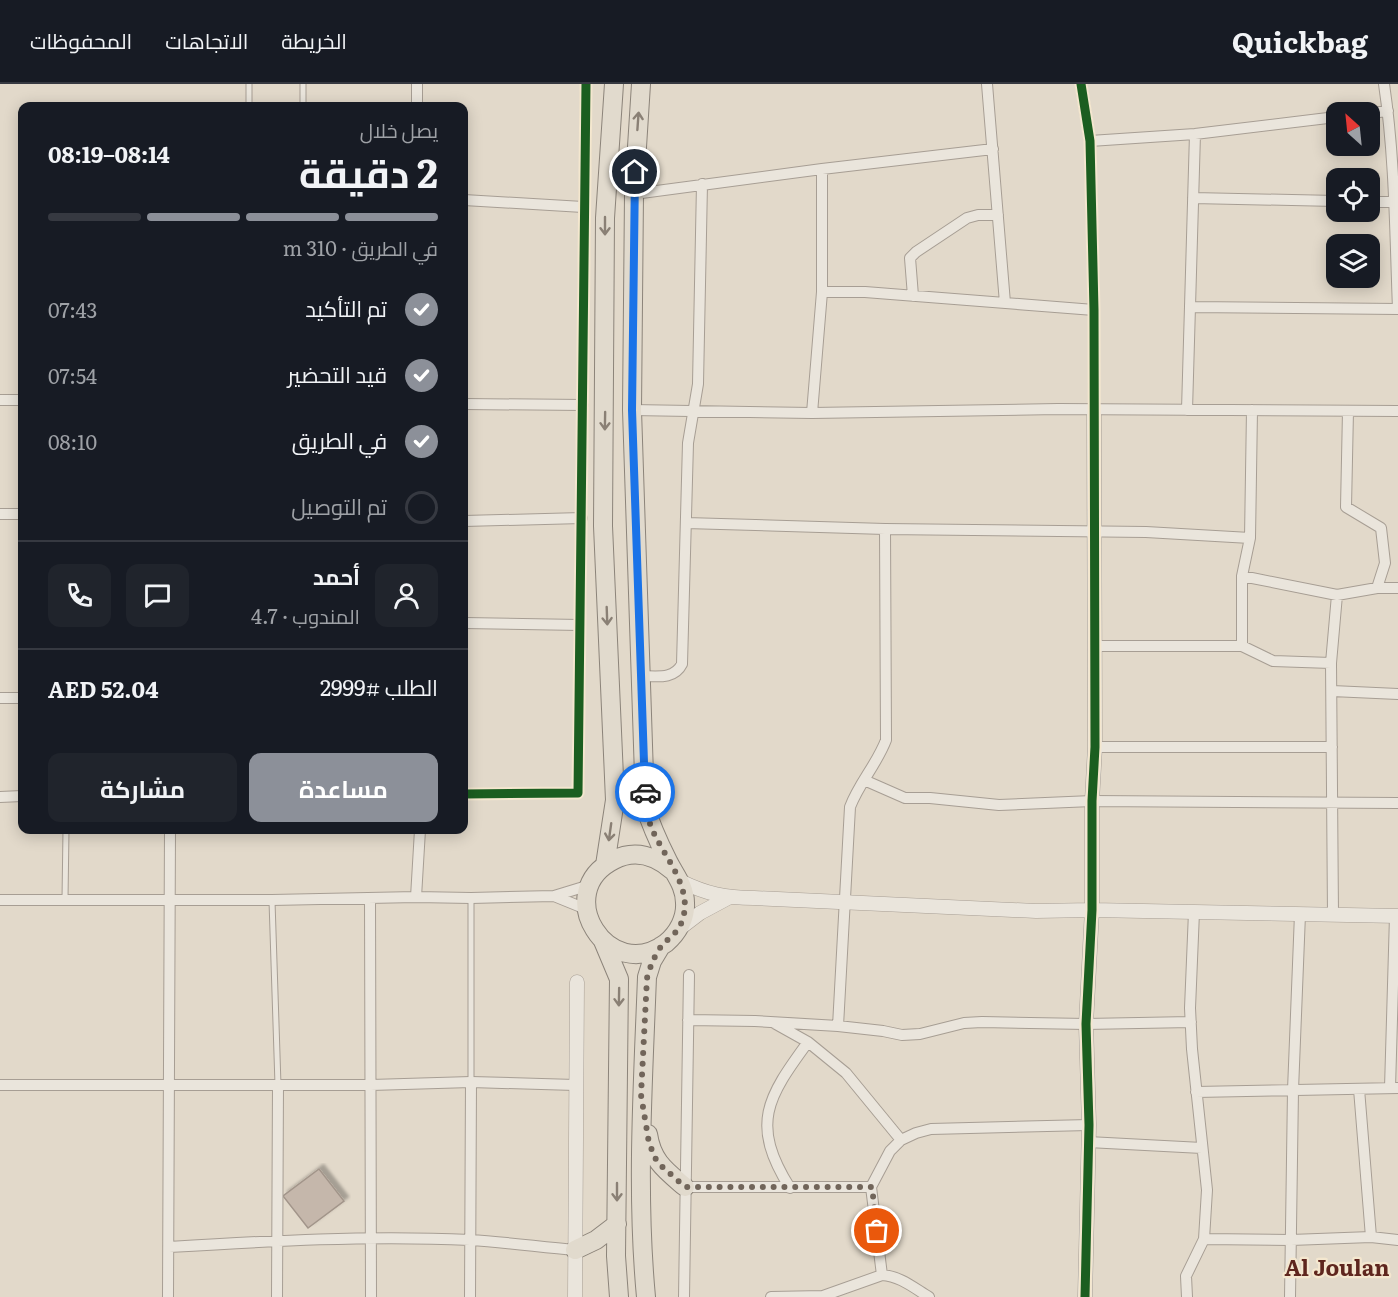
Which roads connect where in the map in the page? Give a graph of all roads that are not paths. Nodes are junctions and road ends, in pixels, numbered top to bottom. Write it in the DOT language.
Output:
graph roads {
  1 [pos="249,84"];
  2 [pos="303,84"];
  3 [pos="417,84"];
  4 [pos="586,84"];
  5 [pos="614,84"];
  6 [pos="641,84"];
  7 [pos="987,84"];
  8 [pos="1081,84"];
  9 [pos="1384,84"];
  10 [pos="249,102"];
  11 [pos="303,102"];
  12 [pos="417,102"];
  13 [pos="1388,111"];
  14 [pos="1380,112"];
  15 [pos="1326,118"];
  16 [pos="1195,134"];
  17 [pos="1090,141"];
  18 [pos="993,149"];
  19 [pos="822,169"];
  20 [pos="702,184"];
  21 [pos="634,194"];
  22 [pos="1193,198"];
  23 [pos="468,200"];
  24 [pos="1326,201"];
  25 [pos="1380,202"];
  26 [pos="1394,202"];
  27 [pos="583,207"];
  28 [pos="998,215"];
  29 [pos="822,292"];
  30 [pos="913,296"];
  31 [pos="1005,303"];
  32 [pos="1190,307"];
  33 [pos="1095,310"];
  34 [pos="0,400"];
  35 [pos="18,400"];
  36 [pos="468,405"];
  37 [pos="583,405"];
  38 [pos="632,410"];
  39 [pos="693,410"];
  40 [pos="1094,410"];
  41 [pos="1187,410"];
  42 [pos="1252,410"];
  43 [pos="1348,411"];
  44 [pos="1398,411"];
  45 [pos="812,413"];
  46 [pos="0,514"];
  47 [pos="18,514"];
  48 [pos="582,518"];
  49 [pos="468,521"];
  50 [pos="686,523"];
  51 [pos="885,529"];
  52 [pos="1094,533"];
  53 [pos="1250,538"];
  54 [pos="1242,576"];
  55 [pos="1377,588"];
  56 [pos="1398,588"];
  57 [pos="1337,595"];
  58 [pos="468,623"];
  59 [pos="579,625"];
  60 [pos="1095,645"];
  61 [pos="1242,646"];
  62 [pos="1331,663"];
  63 [pos="640,676"];
  64 [pos="1332,691"];
  65 [pos="1398,694"];
  66 [pos="18,698"];
  67 [pos="0,699"];
  68 [pos="1095,747"];
  69 [pos="1332,747"];
  70 [pos="864,780"];
  71 [pos="468,794"];
  72 [pos="18,796"];
  73 [pos="0,797"];
  74 [pos="1092,801"];
  75 [pos="1398,803"];
  76 [pos="1333,804"];
  77 [pos="66,834"];
  78 [pos="170,834"];
  79 [pos="420,834"];
  80 [pos="605,865"];
  81 [pos="677,876"];
  82 [pos="590,885"];
  83 [pos="554,896"];
  84 [pos="416,897"];
  85 [pos="370,898"];
  86 [pos="471,898"];
  87 [pos="728,898"];
  88 [pos="65,899"];
  89 [pos="170,899"];
  90 [pos="0,900"];
  91 [pos="272,900"];
  92 [pos="845,902"];
  93 [pos="586,909"];
  94 [pos="1092,910"];
  95 [pos="1194,912"];
  96 [pos="1300,914"];
  97 [pos="1333,914"];
  98 [pos="1396,916"];
  99 [pos="679,929"];
  100 [pos="603,941"];
  101 [pos="661,946"];
  102 [pos="688,975"];
  103 [pos="577,982"];
  104 [pos="688,1020"];
  105 [pos="771,1022"];
  106 [pos="1191,1022"];
  107 [pos="1086,1024"];
  108 [pos="838,1026"];
  109 [pos="808,1042"];
  110 [pos="471,1082"];
  111 [pos="0,1085"];
  112 [pos="278,1085"];
  113 [pos="370,1085"];
  114 [pos="576,1085"];
  115 [pos="169,1086"];
  116 [pos="1394,1088"];
  117 [pos="1359,1089"];
  118 [pos="1293,1090"];
  119 [pos="1196,1092"];
  120 [pos="641,1095"];
  121 [pos="1089,1125"];
  122 [pos="901,1140"];
  123 [pos="1088,1142"];
  124 [pos="1202,1148"];
  125 [pos="685,1187"];
  126 [pos="872,1187"];
  127 [pos="790,1188"];
  128 [pos="617,1224"];
  129 [pos="1371,1237"];
  130 [pos="372,1238"];
  131 [pos="1204,1239"];
  132 [pos="278,1240"];
  133 [pos="471,1240"];
  134 [pos="1291,1240"];
  135 [pos="1398,1240"];
  136 [pos="169,1247"];
  137 [pos="575,1250"];
  138 [pos="882,1275"];
  139 [pos="840,1294"];
  140 [pos="168,1297"];
  141 [pos="277,1297"];
  142 [pos="372,1297"];
  143 [pos="470,1297"];
  144 [pos="575,1297"];
  145 [pos="620,1297"];
  146 [pos="646,1297"];
  147 [pos="684,1297"];
  148 [pos="771,1297"];
  149 [pos="929,1297"];
  150 [pos="1085,1297"];
  151 [pos="1187,1297"];
  152 [pos="1290,1297"];
  1 -- 10 [label="lane"];
  2 -- 11 [label="lane"];
  3 -- 12 [label="street"];
  4 -- 27 [label="street"];
  5 -- 80 [label="main road, one-way"];
  21 -- 6 [label="main road, one-way"];
  7 -- 18 [label="street"];
  8 -- 17 [label="street"];
  9 -- 13 [label="street"];
  13 -- 14 [label="street"];
  13 -- 26 [label="street"];
  15 -- 16 [label="street"];
  16 -- 17 [label="street"];
  16 -- 22 [label="street"];
  17 -- 33 [label="street"];
  18 -- 19 [label="street"];
  18 -- 28 [label="street"];
  19 -- 20 [label="street"];
  19 -- 29 [label="street"];
  20 -- 21 [label="street"];
  20 -- 39 [label="street"];
  21 -- 38 [label="main road"];
  22 -- 24 [label="street"];
  22 -- 32 [label="street"];
  23 -- 27 [label="street"];
  25 -- 26 [label="street"];
  26 -- 32 [label="street"];
  27 -- 37 [label="street"];
  28 -- 30 [label="street"];
  28 -- 31 [label="street"];
  29 -- 30 [label="street"];
  29 -- 45 [label="street"];
  30 -- 31 [label="street"];
  31 -- 33 [label="street"];
  32 -- 41 [label="street"];
  33 -- 40 [label="street"];
  34 -- 35 [label="street"];
  36 -- 37 [label="street"];
  37 -- 48 [label="street"];
  38 -- 39 [label="street"];
  38 -- 63 [label="main road"];
  39 -- 45 [label="street"];
  39 -- 50 [label="street"];
  40 -- 41 [label="street"];
  40 -- 45 [label="street"];
  40 -- 52 [label="street"];
  41 -- 42 [label="street"];
  42 -- 43 [label="street"];
  42 -- 53 [label="street"];
  43 -- 44 [label="street"];
  43 -- 55 [label="street"];
  46 -- 47 [label="street"];
  48 -- 49 [label="street"];
  48 -- 59 [label="street"];
  50 -- 51 [label="street"];
  50 -- 63 [label="street"];
  51 -- 52 [label="street"];
  51 -- 70 [label="street"];
  52 -- 53 [label="street"];
  52 -- 60 [label="street"];
  53 -- 54 [label="street"];
  54 -- 57 [label="street"];
  54 -- 61 [label="street"];
  55 -- 56 [label="street"];
  55 -- 57 [label="street"];
  57 -- 62 [label="street"];
  58 -- 59 [label="street"];
  59 -- 71 [label="street"];
  60 -- 61 [label="street"];
  60 -- 68 [label="street"];
  61 -- 62 [label="street"];
  62 -- 64 [label="street"];
  63 -- 81 [label="main road"];
  64 -- 65 [label="street"];
  64 -- 69 [label="street"];
  66 -- 67 [label="street"];
  68 -- 69 [label="street"];
  68 -- 74 [label="street"];
  69 -- 76 [label="street"];
  70 -- 74 [label="street"];
  70 -- 92 [label="street"];
  72 -- 73 [label="street"];
  74 -- 76 [label="street"];
  74 -- 94 [label="street"];
  75 -- 76 [label="street"];
  76 -- 97 [label="street"];
  77 -- 88 [label="lane"];
  78 -- 89 [label="street"];
  79 -- 84 [label="street"];
  80 -- 81 [label="main road"];
  80 -- 82 [label="main road"];
  81 -- 87 [label="street"];
  81 -- 99 [label="main road"];
  82 -- 83 [label="street"];
  82 -- 93 [label="main road"];
  83 -- 86 [label="street"];
  83 -- 93 [label="street"];
  84 -- 85 [label="street"];
  84 -- 86 [label="street"];
  85 -- 91 [label="street"];
  85 -- 113 [label="street"];
  86 -- 110 [label="lane"];
  87 -- 92 [label="street"];
  87 -- 99 [label="street"];
  88 -- 89 [label="street"];
  88 -- 90 [label="street"];
  89 -- 91 [label="street"];
  89 -- 115 [label="street"];
  91 -- 112 [label="lane"];
  92 -- 94 [label="street"];
  92 -- 108 [label="street"];
  93 -- 100 [label="main road"];
  94 -- 95 [label="street"];
  94 -- 107 [label="street"];
  95 -- 96 [label="street"];
  95 -- 106 [label="street"];
  96 -- 97 [label="street"];
  96 -- 118 [label="street"];
  97 -- 98 [label="street"];
  98 -- 116 [label="street"];
  99 -- 101 [label="main road"];
  100 -- 101 [label="main road"];
  100 -- 128 [label="main road, one-way"];
  101 -- 120 [label="main road"];
  102 -- 104 [label="street"];
  103 -- 114 [label="street"];
  104 -- 105 [label="street"];
  104 -- 125 [label="street"];
  105 -- 108 [label="street"];
  105 -- 109 [label="street"];
  106 -- 107 [label="street"];
  106 -- 119 [label="street"];
  107 -- 108 [label="street"];
  107 -- 121 [label="street"];
  109 -- 122 [label="street"];
  109 -- 127 [label="street"];
  110 -- 113 [label="street"];
  110 -- 114 [label="street"];
  110 -- 133 [label="street"];
  111 -- 115 [label="street"];
  112 -- 113 [label="street"];
  112 -- 115 [label="street"];
  112 -- 132 [label="street"];
  113 -- 130 [label="street"];
  114 -- 137 [label="street"];
  115 -- 136 [label="street"];
  116 -- 117 [label="street"];
  117 -- 118 [label="street"];
  117 -- 129 [label="street"];
  118 -- 119 [label="street"];
  118 -- 134 [label="street"];
  119 -- 124 [label="street"];
  120 -- 125 [label="main road"];
  120 -- 146 [label="main road"];
  121 -- 122 [label="street"];
  121 -- 123 [label="street"];
  122 -- 126 [label="street"];
  123 -- 124 [label="street"];
  123 -- 150 [label="street"];
  124 -- 131 [label="street"];
  125 -- 127 [label="street"];
  125 -- 147 [label="street"];
  126 -- 127 [label="street"];
  126 -- 138 [label="street"];
  128 -- 137 [label="main road"];
  128 -- 145 [label="main road"];
  129 -- 134 [label="street"];
  129 -- 135 [label="street"];
  130 -- 132 [label="street"];
  130 -- 133 [label="street"];
  130 -- 142 [label="street"];
  131 -- 134 [label="street"];
  131 -- 151 [label="street"];
  132 -- 136 [label="street"];
  132 -- 141 [label="street"];
  133 -- 137 [label="street"];
  133 -- 143 [label="street"];
  134 -- 152 [label="street"];
  136 -- 140 [label="street"];
  137 -- 144 [label="street"];
  138 -- 139 [label="street"];
  138 -- 149 [label="street"];
  139 -- 148 [label="street"];
}
